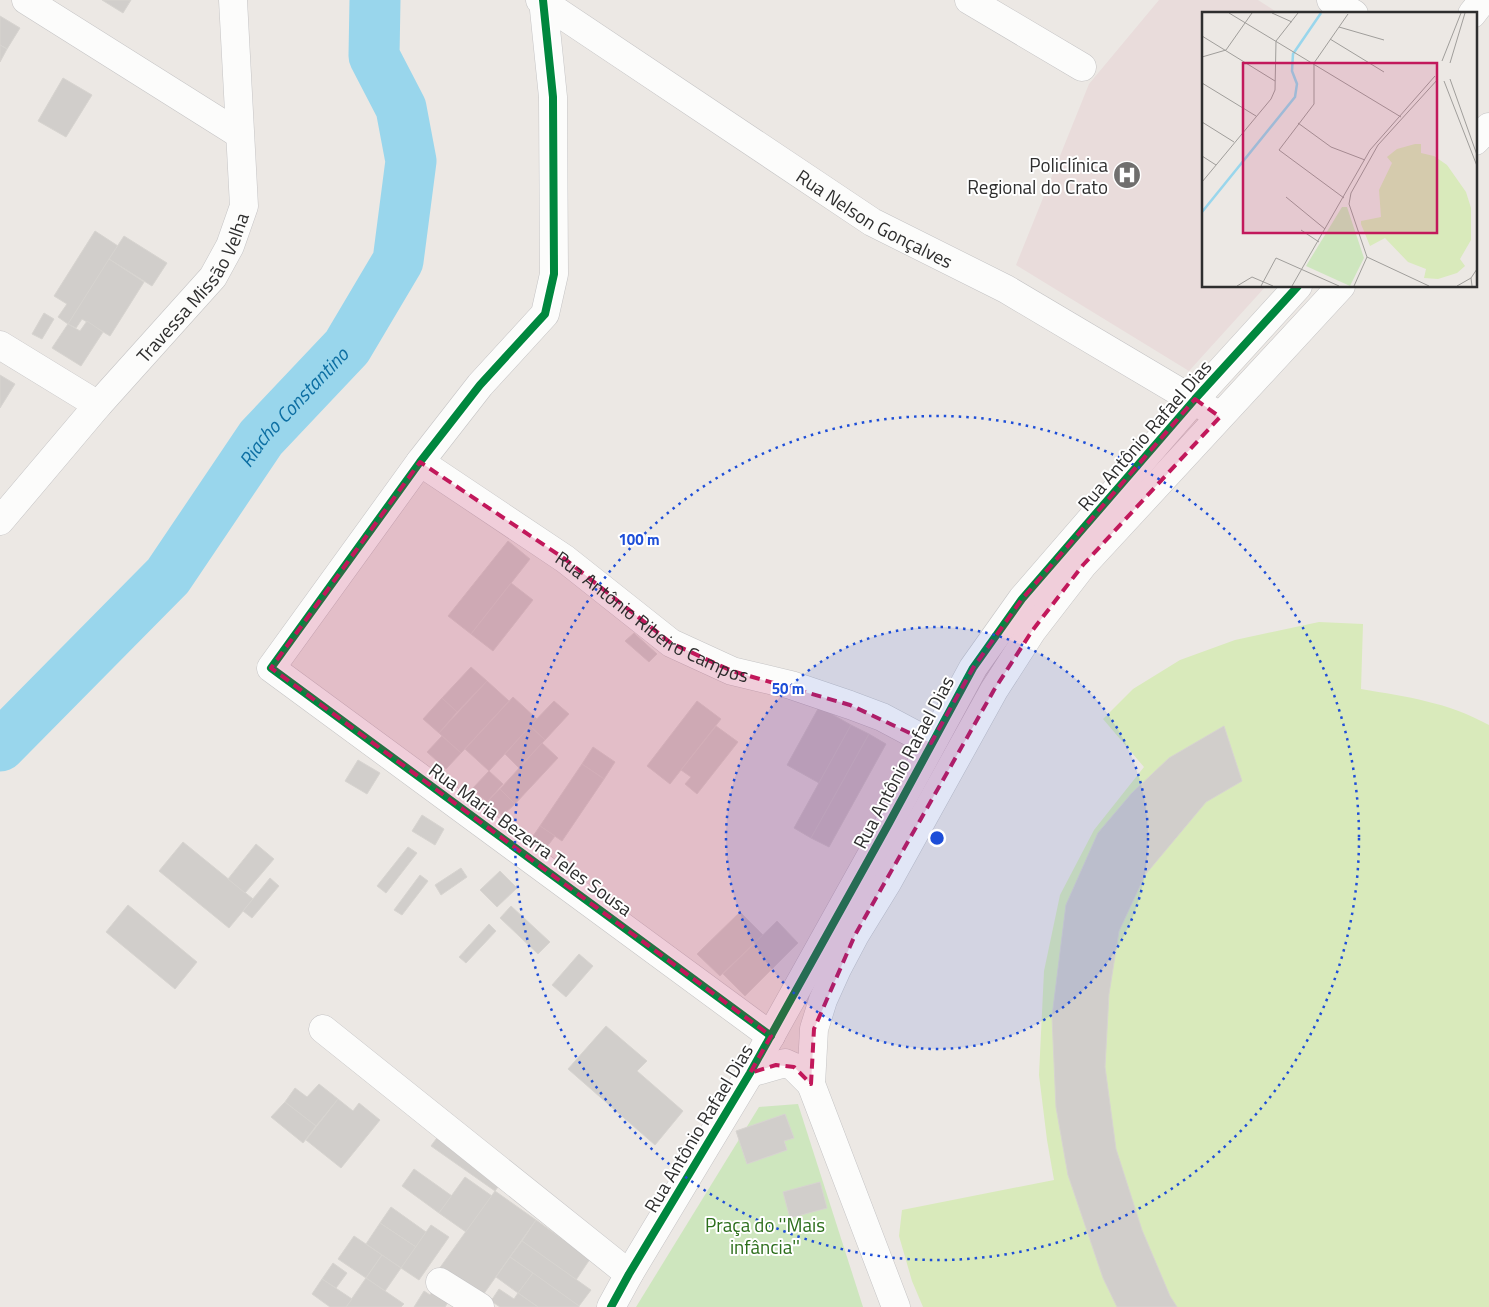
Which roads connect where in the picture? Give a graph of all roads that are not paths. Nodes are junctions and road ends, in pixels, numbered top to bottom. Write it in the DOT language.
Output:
graph roads {
  1 [pos="26,0"];
  2 [pos="233,0"];
  3 [pos="542,0"];
  4 [pos="969,0"];
  5 [pos="1331,0"];
  6 [pos="1483,0"];
  7 [pos="1351,12"];
  8 [pos="1474,12"];
  9 [pos="1082,67"];
  10 [pos="1476,109"];
  11 [pos="1489,121"];
  12 [pos="1489,126"];
  13 [pos="239,134"];
  14 [pos="1476,140"];
  15 [pos="1296,288"];
  16 [pos="1339,288"];
  17 [pos="0,345"];
  18 [pos="1195,400"];
  19 [pos="98,405"];
  20 [pos="1220,417"];
  21 [pos="420,462"];
  22 [pos="0,521"];
  23 [pos="931,743"];
  24 [pos="888,825"];
  25 [pos="913,836"];
  26 [pos="323,1029"];
  27 [pos="771,1036"];
  28 [pos="750,1073"];
  29 [pos="811,1084"];
  30 [pos="629,1274"];
  31 [pos="440,1282"];
  32 [pos="480,1307"];
  33 [pos="611,1307"];
  34 [pos="896,1307"];
  1 -- 13 [label="street"];
  2 -- 13 [label="street, Travessa Missão Velha"];
  3 -- 18 [label="street, Rua Nelson Gonçalves"];
  3 -- 21 [label="street"];
  4 -- 9 [label="street"];
  5 -- 7 [label="street"];
  6 -- 8 [label="street"];
  10 -- 11 [label="street"];
  12 -- 14 [label="street"];
  13 -- 19 [label="street, Travessa Missão Velha"];
  15 -- 18 [label="street, Rua Antônio Rafael Dias"];
  16 -- 20 [label="street"];
  17 -- 19 [label="street"];
  18 -- 20 [label="street, Rua Nelson Gonçalves"];
  18 -- 23 [label="street, Rua Antônio Rafael Dias"];
  19 -- 22 [label="street, Travessa Missão Velha"];
  20 -- 25 [label="street"];
  21 -- 23 [label="street, Rua Antônio Ribeiro Campos"];
  21 -- 27 [label="street, Rua Maria Bezerra Teles Sousa"];
  23 -- 24 [label="street, Rua Antônio Rafael Dias"];
  24 -- 25 [label="street"];
  24 -- 27 [label="street, Rua Antônio Rafael Dias"];
  25 -- 29 [label="street"];
  26 -- 30 [label="street"];
  27 -- 28 [label="street, Rua Antônio Rafael Dias"];
  28 -- 29 [label="street"];
  28 -- 30 [label="street, Rua Antônio Rafael Dias"];
  29 -- 34 [label="street"];
  30 -- 33 [label="street, Rua Antônio Rafael Dias"];
  31 -- 32 [label="street"];
}
